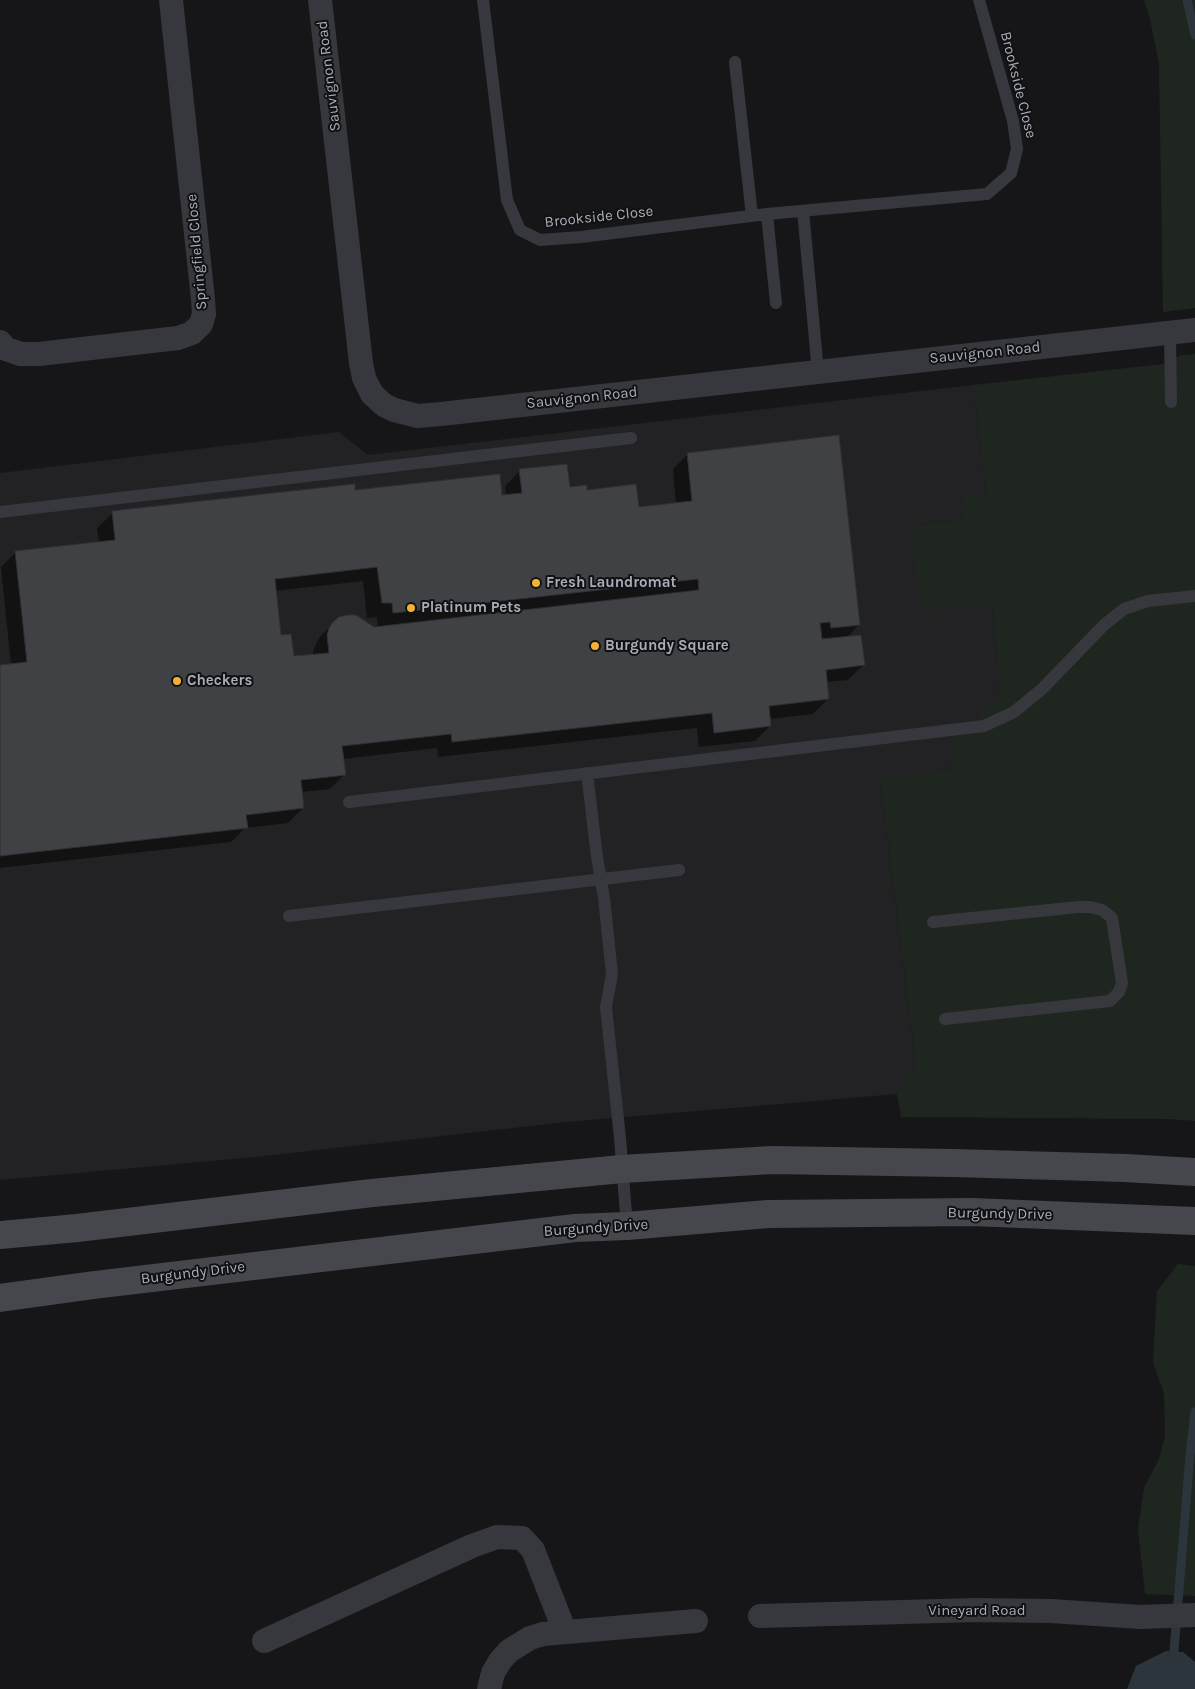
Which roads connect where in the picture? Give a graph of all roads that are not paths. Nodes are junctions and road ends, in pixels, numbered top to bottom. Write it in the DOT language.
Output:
graph roads {
  1 [pos="171,0"];
  2 [pos="320,0"];
  3 [pos="483,0"];
  4 [pos="979,0"];
  5 [pos="735,62"];
  6 [pos="803,211"];
  7 [pos="768,214"];
  8 [pos="752,216"];
  9 [pos="776,303"];
  10 [pos="1181,331"];
  11 [pos="0,342"];
  12 [pos="818,372"];
  13 [pos="1172,402"];
  14 [pos="631,438"];
  15 [pos="0,512"];
  16 [pos="1190,597"];
  17 [pos="587,773"];
  18 [pos="349,802"];
  19 [pos="679,870"];
  20 [pos="601,879"];
  21 [pos="289,916"];
  22 [pos="933,922"];
  23 [pos="945,1019"];
  24 [pos="622,1169"];
  25 [pos="1195,1172"];
  26 [pos="1195,1222"];
  27 [pos="627,1226"];
  28 [pos="0,1235"];
  29 [pos="0,1298"];
  30 [pos="1195,1615"];
  31 [pos="760,1616"];
  32 [pos="696,1621"];
  33 [pos="565,1632"];
  34 [pos="264,1641"];
  35 [pos="489,1689"];
  1 -- 11 [label="street, Springfield Close"];
  2 -- 12 [label="street, Sauvignon Road"];
  3 -- 8 [label="lane, Brookside Close"];
  4 -- 6 [label="lane, Brookside Close"];
  5 -- 8 [label="lane"];
  6 -- 7 [label="lane, Brookside Close"];
  6 -- 12 [label="lane"];
  7 -- 8 [label="lane, Brookside Close"];
  7 -- 9 [label="lane"];
  10 -- 12 [label="street, Sauvignon Road"];
  10 -- 13 [label="lane"];
  14 -- 15 [label="lane"];
  16 -- 17 [label="lane"];
  17 -- 18 [label="lane"];
  17 -- 20 [label="lane"];
  19 -- 20 [label="lane"];
  20 -- 21 [label="lane"];
  20 -- 24 [label="lane"];
  22 -- 23 [label="lane"];
  24 -- 25 [label="main road"];
  24 -- 27 [label="lane"];
  24 -- 28 [label="main road"];
  26 -- 27 [label="main road, Burgundy Drive"];
  27 -- 29 [label="main road, Burgundy Drive"];
  30 -- 31 [label="street, Vineyard Road"];
  32 -- 33 [label="street"];
  33 -- 34 [label="street"];
  33 -- 35 [label="street"];
}
